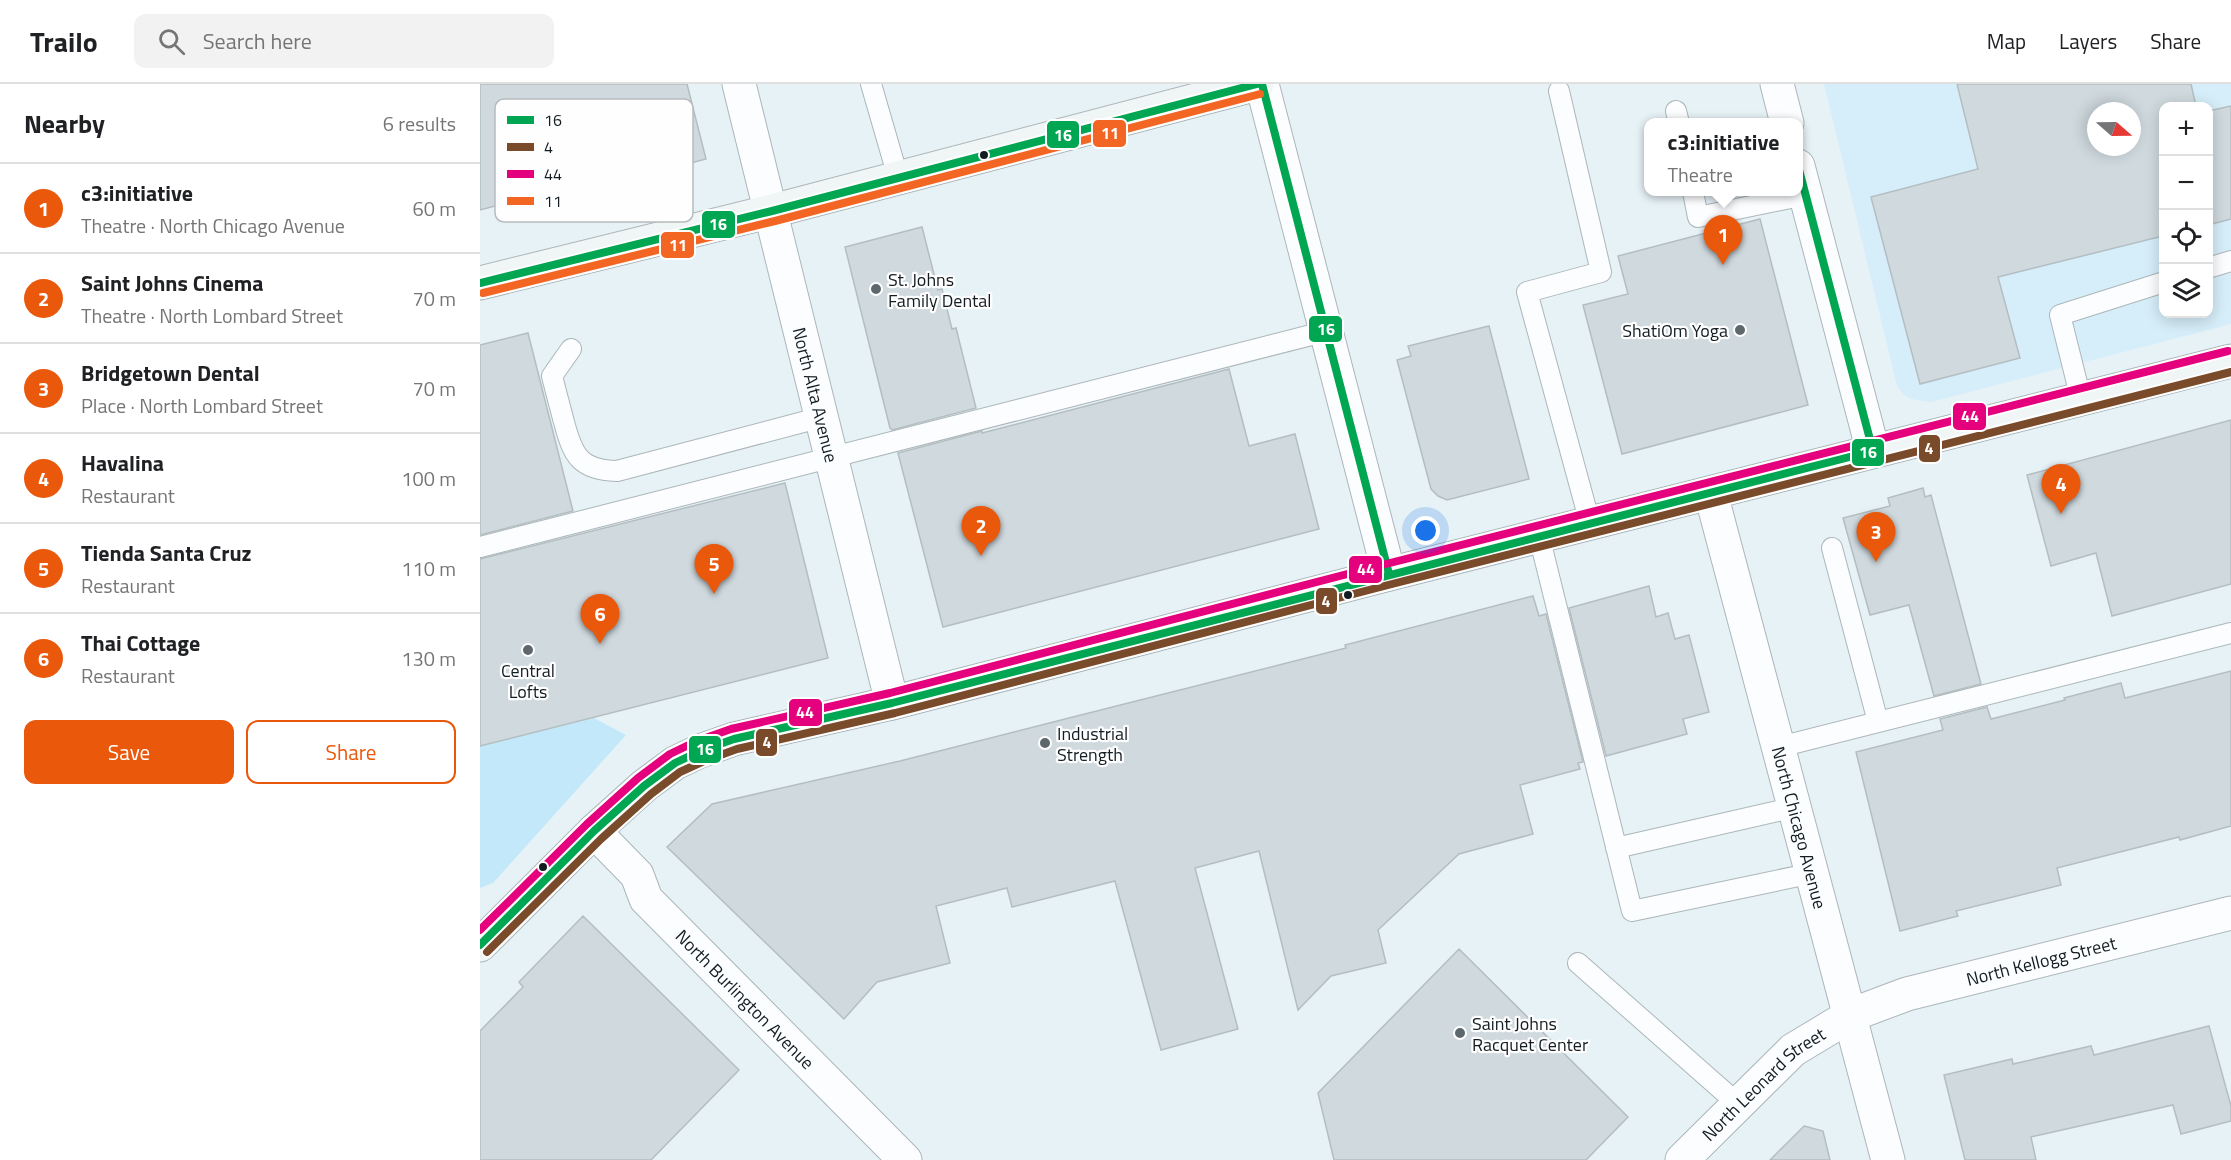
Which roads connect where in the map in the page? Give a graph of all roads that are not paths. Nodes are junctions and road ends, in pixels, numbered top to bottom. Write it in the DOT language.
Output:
graph roads {
  1 [pos="740,84"];
  2 [pos="871,84"];
  3 [pos="1257,84"];
  4 [pos="1262,84"];
  5 [pos="1777,84"];
  6 [pos="1559,91"];
  7 [pos="1786,118"];
  8 [pos="898,177"];
  9 [pos="1803,185"];
  10 [pos="1694,196"];
  11 [pos="1759,196"];
  12 [pos="772,211"];
  13 [pos="2231,261"];
  14 [pos="2213,266"];
  15 [pos="480,283"];
  16 [pos="2159,283"];
  17 [pos="1327,331"];
  18 [pos="571,349"];
  19 [pos="2231,361"];
  20 [pos="2081,399"];
  21 [pos="822,417"];
  22 [pos="1873,451"];
  23 [pos="832,458"];
  24 [pos="1711,494"];
  25 [pos="1590,523"];
  26 [pos="1539,536"];
  27 [pos="480,547"];
  28 [pos="1832,548"];
  29 [pos="1389,574"];
  30 [pos="2231,633"];
  31 [pos="892,703"];
  32 [pos="1878,722"];
  33 [pos="1779,747"];
  34 [pos="1795,807"];
  35 [pos="594,831"];
  36 [pos="1616,848"];
  37 [pos="1813,873"];
  38 [pos="2231,913"];
  39 [pos="480,945"];
  40 [pos="1578,963"];
  41 [pos="1851,1015"];
  42 [pos="1738,1104"];
  43 [pos="905,1160"];
  44 [pos="1682,1160"];
  45 [pos="1888,1160"];
  1 -- 12 [label="street, North Alta Avenue"];
  2 -- 8 [label="lane"];
  3 -- 8 [label="street"];
  4 -- 17 [label="street"];
  5 -- 7 [label="street"];
  6 -- 25 [label="lane"];
  8 -- 12 [label="street"];
  9 -- 22 [label="street"];
  10 -- 11 [label="lane"];
  12 -- 15 [label="street"];
  12 -- 21 [label="street, North Alta Avenue"];
  13 -- 14 [label="lane"];
  16 -- 20 [label="lane"];
  17 -- 23 [label="lane"];
  17 -- 29 [label="street"];
  18 -- 21 [label="lane"];
  19 -- 20 [label="street"];
  20 -- 22 [label="street"];
  21 -- 23 [label="street, North Alta Avenue"];
  22 -- 24 [label="street"];
  23 -- 27 [label="lane"];
  23 -- 31 [label="street, North Alta Avenue"];
  24 -- 25 [label="street"];
  24 -- 33 [label="street, North Chicago Avenue"];
  25 -- 26 [label="street"];
  26 -- 29 [label="street"];
  26 -- 36 [label="lane"];
  28 -- 32 [label="lane"];
  29 -- 31 [label="street"];
  30 -- 32 [label="lane"];
  31 -- 35 [label="street"];
  32 -- 33 [label="lane"];
  33 -- 34 [label="street, North Chicago Avenue"];
  34 -- 36 [label="lane"];
  34 -- 37 [label="street, North Chicago Avenue"];
  35 -- 39 [label="street"];
  35 -- 43 [label="street, North Burlington Avenue"];
  36 -- 37 [label="lane"];
  37 -- 41 [label="street, North Chicago Avenue"];
  38 -- 41 [label="street, North Kellogg Street"];
  40 -- 42 [label="lane"];
  41 -- 42 [label="street, North Leonard Street"];
  41 -- 45 [label="street, North Chicago Avenue"];
  42 -- 44 [label="street, North Leonard Street"];
}
